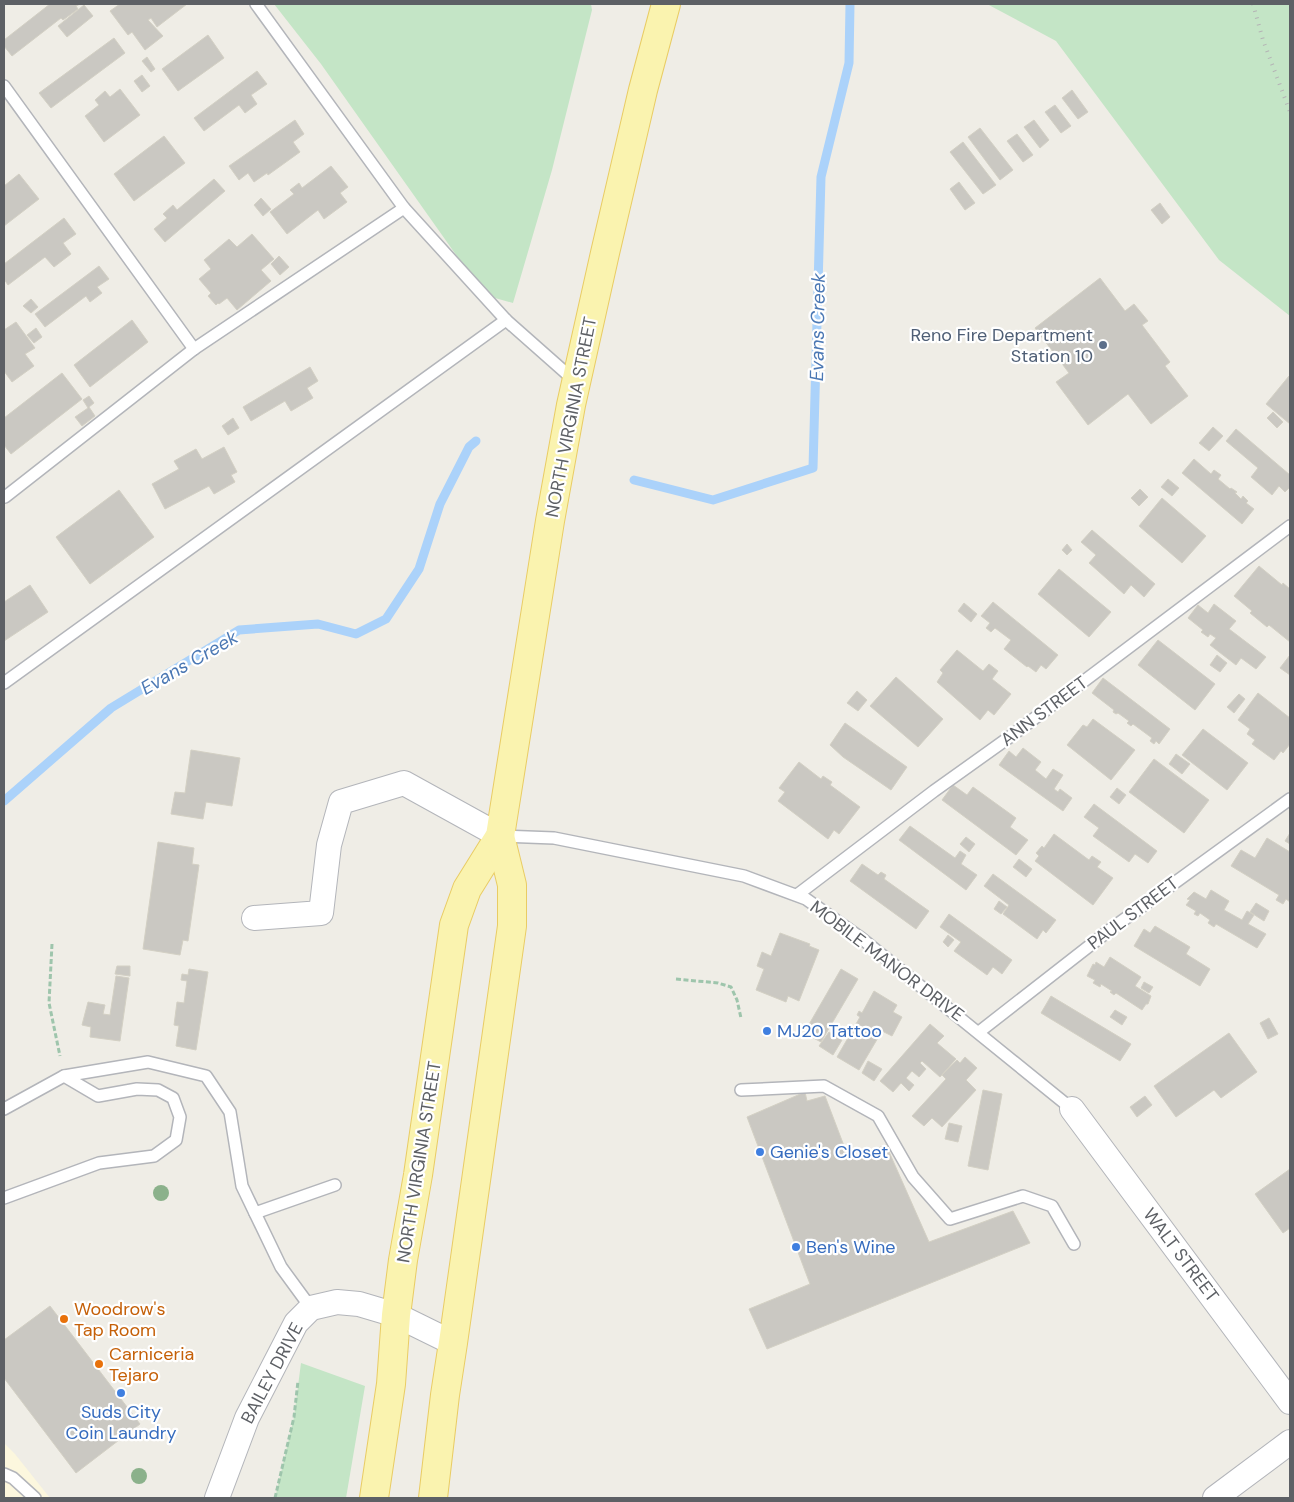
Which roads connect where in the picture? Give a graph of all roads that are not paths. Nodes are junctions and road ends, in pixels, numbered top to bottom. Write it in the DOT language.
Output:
graph roads {
  1 [pos="256,4"];
  2 [pos="666,4"];
  3 [pos="4,86"];
  4 [pos="404,208"];
  5 [pos="506,320"];
  6 [pos="194,349"];
  7 [pos="576,382"];
  8 [pos="4,496"];
  9 [pos="1290,526"];
  10 [pos="4,683"];
  11 [pos="1290,799"];
  12 [pos="500,836"];
  13 [pos="797,895"];
  14 [pos="254,918"];
  15 [pos="979,1032"];
  16 [pos="64,1076"];
  17 [pos="741,1090"];
  18 [pos="4,1109"];
  19 [pos="1072,1109"];
  20 [pos="336,1185"];
  21 [pos="4,1198"];
  22 [pos="255,1213"];
  23 [pos="1074,1244"];
  24 [pos="311,1308"];
  25 [pos="396,1314"];
  26 [pos="453,1343"];
  27 [pos="1290,1402"];
  28 [pos="1290,1442"];
  29 [pos="4,1474"];
  30 [pos="35,1498"];
  31 [pos="217,1498"];
  32 [pos="374,1498"];
  33 [pos="433,1498"];
  34 [pos="1215,1498"];
  1 -- 4 [label="lane"];
  2 -- 7 [label="main road, NORTH VIRGINIA STREET"];
  3 -- 6 [label="lane"];
  4 -- 5 [label="lane"];
  4 -- 6 [label="lane"];
  5 -- 7 [label="lane"];
  5 -- 10 [label="lane"];
  6 -- 8 [label="lane"];
  7 -- 12 [label="main road, NORTH VIRGINIA STREET"];
  9 -- 13 [label="lane, ANN STREET"];
  11 -- 15 [label="lane, PAUL STREET"];
  12 -- 13 [label="lane, MOBILE MANOR DRIVE"];
  12 -- 14 [label="street"];
  12 -- 25 [label="main road, NORTH VIRGINIA STREET"];
  12 -- 26 [label="main road, NORTH VIRGINIA STREET"];
  13 -- 15 [label="lane, MOBILE MANOR DRIVE"];
  15 -- 19 [label="lane, MOBILE MANOR DRIVE"];
  16 -- 18 [label="lane"];
  16 -- 21 [label="lane"];
  16 -- 22 [label="lane"];
  17 -- 23 [label="lane"];
  19 -- 27 [label="street, WALT STREET"];
  20 -- 22 [label="lane"];
  22 -- 24 [label="lane"];
  24 -- 25 [label="street, BAILEY DRIVE"];
  24 -- 31 [label="street, BAILEY DRIVE"];
  25 -- 26 [label="street, BAILEY DRIVE"];
  25 -- 32 [label="main road, NORTH VIRGINIA STREET"];
  26 -- 33 [label="main road, NORTH VIRGINIA STREET"];
  28 -- 34 [label="street"];
  29 -- 30 [label="lane"];
}
